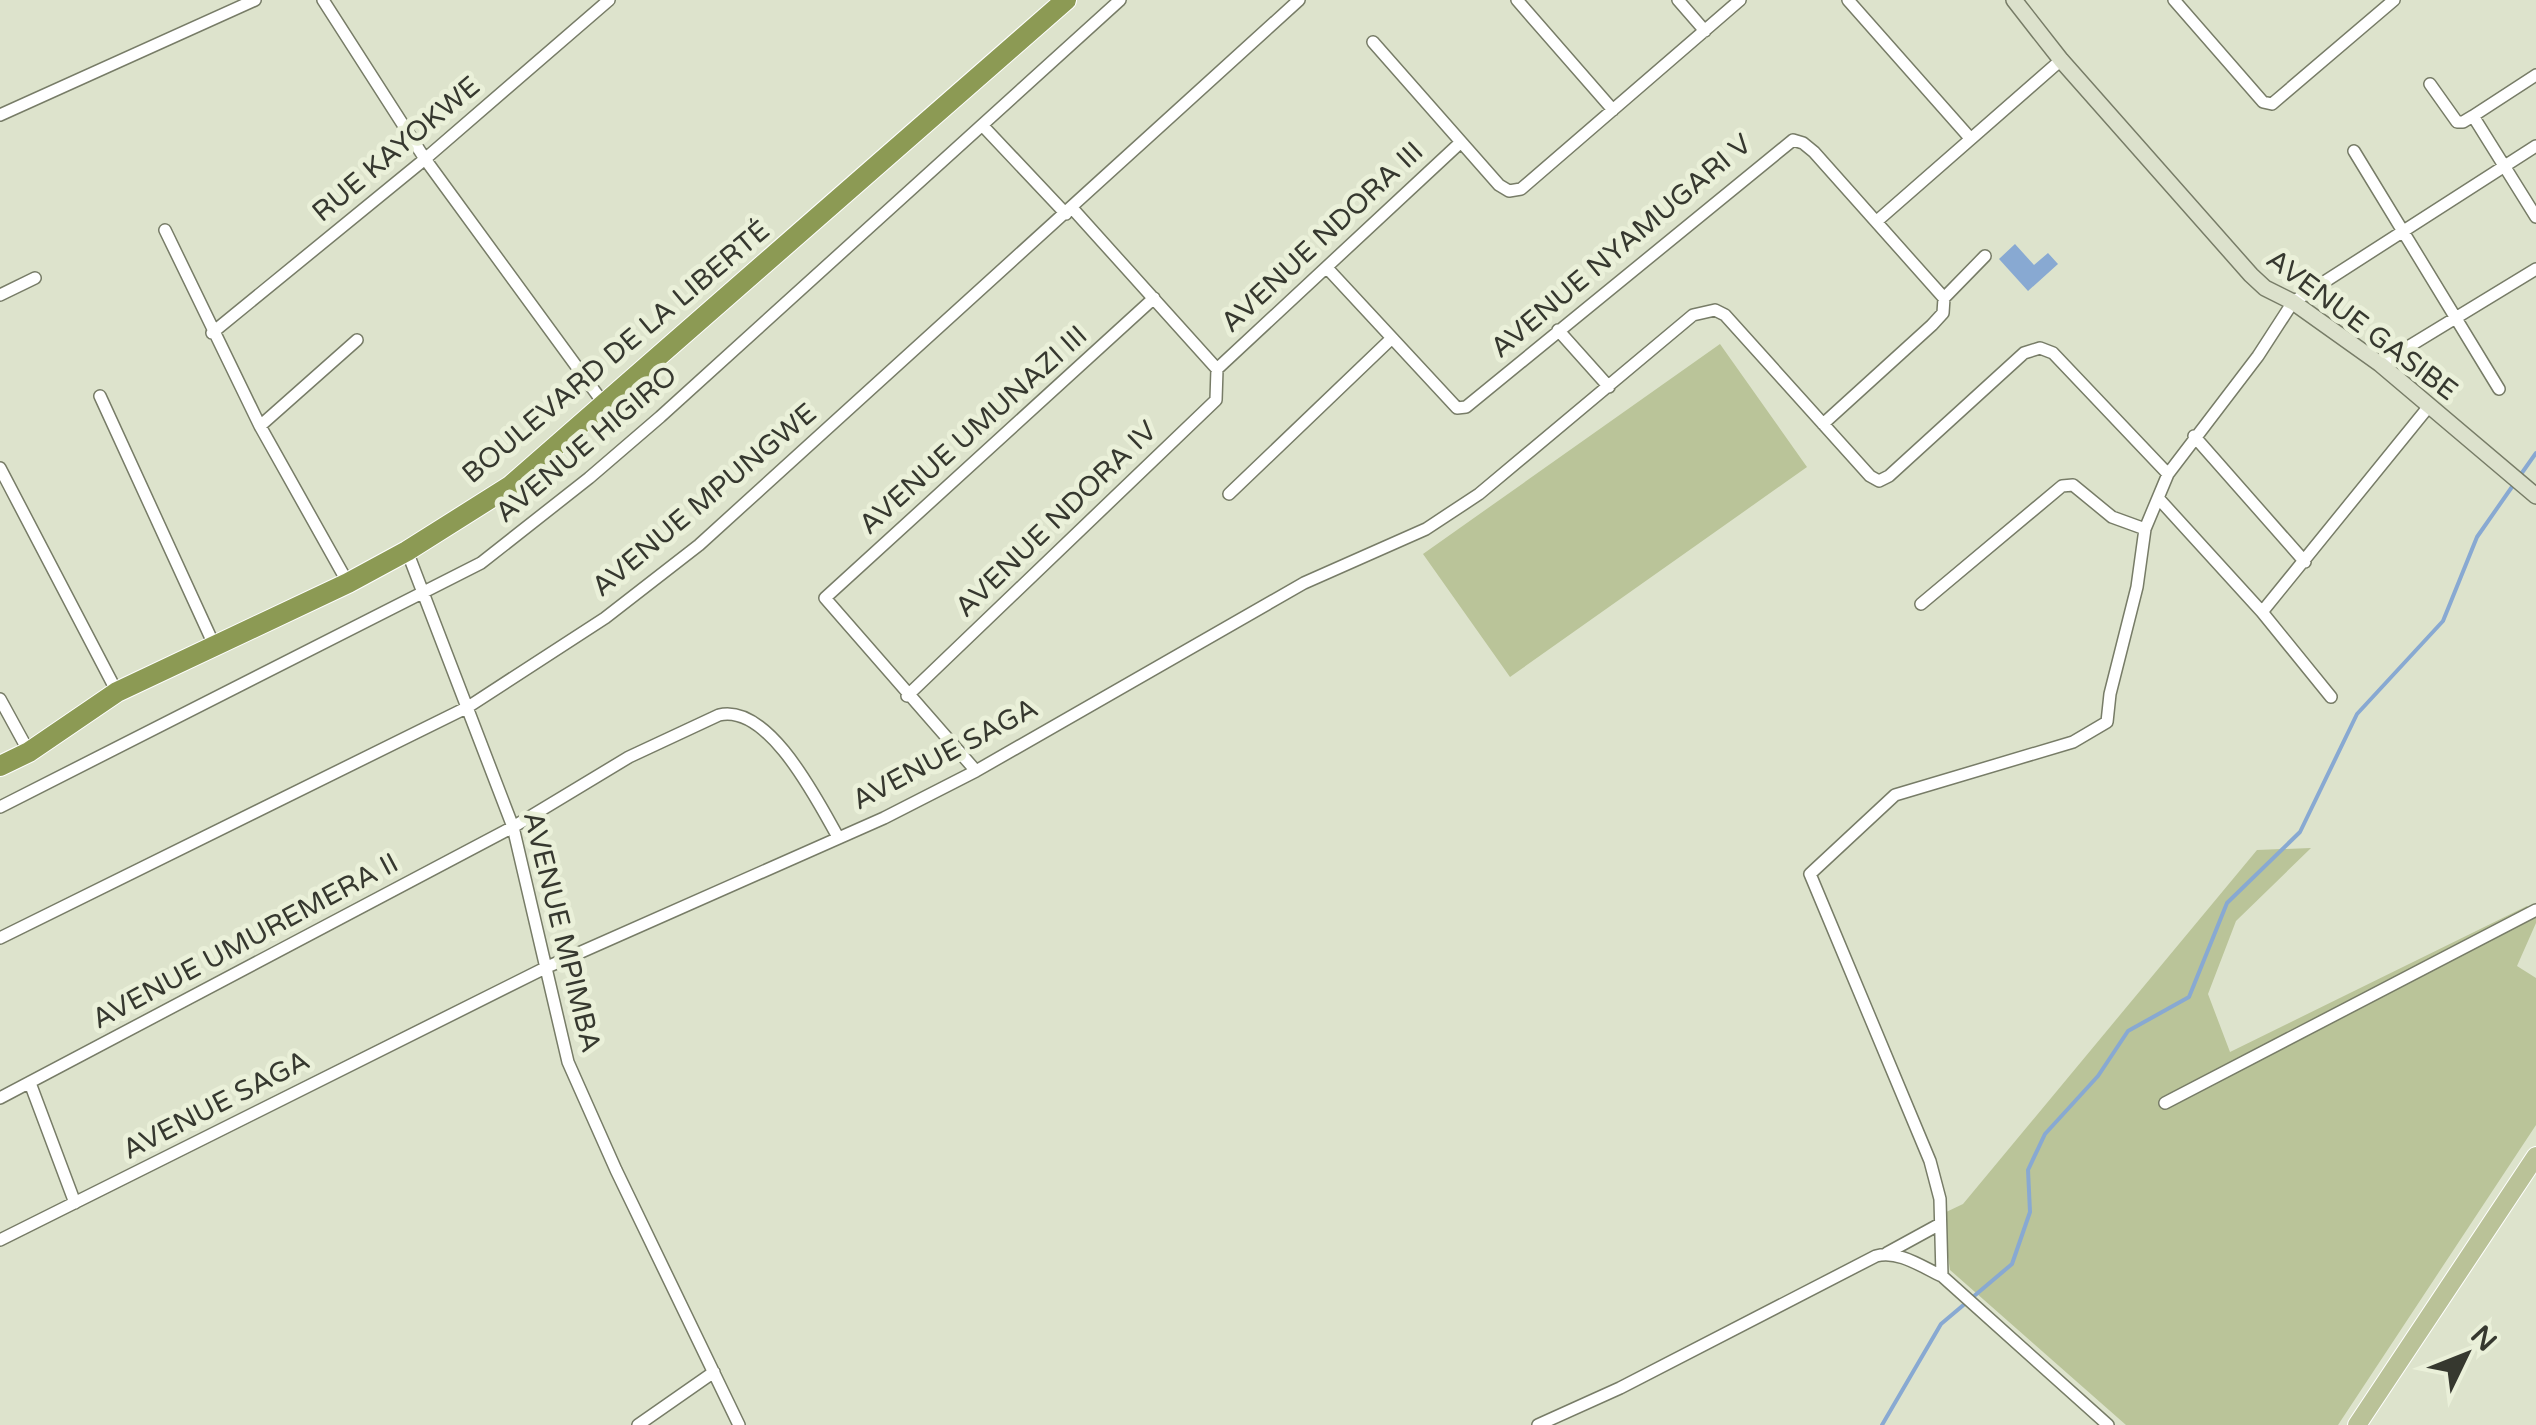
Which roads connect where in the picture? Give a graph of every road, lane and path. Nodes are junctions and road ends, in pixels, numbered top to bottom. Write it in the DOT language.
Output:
graph roads {
  1 [pos="256,0"];
  2 [pos="324,0"];
  3 [pos="609,0"];
  4 [pos="1066,0"];
  5 [pos="1120,0"];
  6 [pos="1299,0"];
  7 [pos="1517,0"];
  8 [pos="1678,0"];
  9 [pos="1740,0"];
  10 [pos="1848,0"];
  11 [pos="2014,0"];
  12 [pos="2174,0"];
  13 [pos="2394,0"];
  14 [pos="1705,31"];
  15 [pos="1373,42"];
  16 [pos="2061,60"];
  17 [pos="2536,75"];
  18 [pos="2430,84"];
  19 [pos="1612,110"];
  20 [pos="0,115"];
  21 [pos="2474,116"];
  22 [pos="982,125"];
  23 [pos="1970,138"];
  24 [pos="1462,142"];
  25 [pos="2536,146"];
  26 [pos="2354,151"];
  27 [pos="425,159"];
  28 [pos="2504,166"];
  29 [pos="1069,211"];
  30 [pos="2536,217"];
  31 [pos="1877,221"];
  32 [pos="164,230"];
  33 [pos="2402,232"];
  34 [pos="1985,256"];
  35 [pos="1328,269"];
  36 [pos="2536,269"];
  37 [pos="35,278"];
  38 [pos="0,295"];
  39 [pos="1154,298"];
  40 [pos="1944,298"];
  41 [pos="2294,302"];
  42 [pos="2458,318"];
  43 [pos="1558,330"];
  44 [pos="212,333"];
  45 [pos="1391,339"];
  46 [pos="357,340"];
  47 [pos="2380,364"];
  48 [pos="1217,369"];
  49 [pos="1609,387"];
  50 [pos="2500,389"];
  51 [pos="100,396"];
  52 [pos="604,404"];
  53 [pos="2430,406"];
  54 [pos="260,426"];
  55 [pos="1827,428"];
  56 [pos="2194,436"];
  57 [pos="0,468"];
  58 [pos="2168,474"];
  59 [pos="1229,494"];
  60 [pos="2536,496"];
  61 [pos="2158,499"];
  62 [pos="2145,529"];
  63 [pos="407,551"];
  64 [pos="2306,562"];
  65 [pos="348,583"];
  66 [pos="424,594"];
  67 [pos="1921,604"];
  68 [pos="2262,612"];
  69 [pos="216,648"];
  70 [pos="118,692"];
  71 [pos="907,696"];
  72 [pos="2331,697"];
  73 [pos="0,700"];
  74 [pos="468,706"];
  75 [pos="29,752"];
  76 [pos="0,766"];
  77 [pos="976,772"];
  78 [pos="0,807"];
  79 [pos="512,827"];
  80 [pos="838,837"];
  81 [pos="2536,910"];
  82 [pos="0,938"];
  83 [pos="544,968"];
  84 [pos="30,1083"];
  85 [pos="0,1098"];
  86 [pos="2166,1103"];
  87 [pos="2536,1156"];
  88 [pos="75,1203"];
  89 [pos="1940,1224"];
  90 [pos="0,1240"];
  91 [pos="1886,1254"];
  92 [pos="1942,1276"];
  93 [pos="714,1372"];
  94 [pos="638,1425"];
  95 [pos="739,1425"];
  96 [pos="1538,1425"];
  97 [pos="2108,1425"];
  98 [pos="2357,1425"];
  1 -- 20 [label="street"];
  2 -- 27 [label="street"];
  3 -- 27 [label="street, RUE KAYOKWE"];
  4 -- 52 [label="highway, BOULEVARD DE LA LIBERTÉ"];
  5 -- 22 [label="street, AVENUE HIGIRO"];
  6 -- 29 [label="street, AVENUE MPUNGWE"];
  7 -- 19 [label="street"];
  8 -- 14 [label="street"];
  9 -- 14 [label="street"];
  10 -- 23 [label="street"];
  11 -- 16 [label="street, AVENUE GASIBE"];
  12 -- 13 [label="street"];
  14 -- 19 [label="street"];
  15 -- 24 [label="street"];
  16 -- 23 [label="street"];
  16 -- 41 [label="street, AVENUE GASIBE"];
  17 -- 21 [label="street"];
  18 -- 21 [label="street"];
  19 -- 24 [label="street"];
  21 -- 28 [label="street"];
  22 -- 29 [label="street"];
  22 -- 66 [label="street, AVENUE HIGIRO"];
  23 -- 31 [label="street"];
  24 -- 35 [label="street, AVENUE NDORA III"];
  25 -- 28 [label="street"];
  26 -- 33 [label="street"];
  27 -- 44 [label="street, RUE KAYOKWE"];
  27 -- 52 [label="street"];
  28 -- 30 [label="street"];
  28 -- 33 [label="street"];
  29 -- 39 [label="street"];
  29 -- 74 [label="street, AVENUE MPUNGWE"];
  31 -- 40 [label="street, AVENUE NYAMUGARI V"];
  31 -- 43 [label="street, AVENUE NYAMUGARI V"];
  32 -- 44 [label="street"];
  33 -- 41 [label="street"];
  33 -- 42 [label="street"];
  34 -- 40 [label="street"];
  35 -- 45 [label="street, AVENUE NYAMUGARI V"];
  35 -- 48 [label="street, AVENUE NDORA III"];
  36 -- 42 [label="street"];
  37 -- 38 [label="street"];
  39 -- 48 [label="street"];
  39 -- 71 [label="street, AVENUE UMUNAZI III"];
  40 -- 55 [label="street"];
  41 -- 47 [label="street, AVENUE GASIBE"];
  41 -- 56 [label="street"];
  42 -- 47 [label="street"];
  42 -- 50 [label="street"];
  43 -- 45 [label="street, AVENUE NYAMUGARI V"];
  43 -- 49 [label="street"];
  44 -- 54 [label="street"];
  45 -- 59 [label="street"];
  46 -- 54 [label="street"];
  47 -- 53 [label="street, AVENUE GASIBE"];
  48 -- 71 [label="street, AVENUE NDORA IV"];
  49 -- 55 [label="street, AVENUE SAGA"];
  49 -- 77 [label="street, AVENUE SAGA"];
  51 -- 69 [label="street"];
  52 -- 63 [label="highway, BOULEVARD DE LA LIBERTÉ"];
  53 -- 60 [label="street, AVENUE GASIBE"];
  53 -- 64 [label="street"];
  54 -- 65 [label="street"];
  55 -- 58 [label="street"];
  56 -- 58 [label="street"];
  56 -- 64 [label="street"];
  57 -- 70 [label="street"];
  58 -- 61 [label="street"];
  61 -- 62 [label="street"];
  61 -- 68 [label="street"];
  62 -- 67 [label="street"];
  62 -- 89 [label="street"];
  63 -- 65 [label="highway, BOULEVARD DE LA LIBERTÉ"];
  63 -- 66 [label="street, AVENUE MPIMBA"];
  64 -- 68 [label="street"];
  65 -- 69 [label="highway, BOULEVARD DE LA LIBERTÉ"];
  66 -- 74 [label="street, AVENUE MPIMBA"];
  66 -- 78 [label="street, AVENUE HIGIRO"];
  68 -- 72 [label="street"];
  69 -- 70 [label="highway, BOULEVARD DE LA LIBERTÉ"];
  70 -- 75 [label="highway, BOULEVARD DE LA LIBERTÉ"];
  71 -- 77 [label="street"];
  73 -- 75 [label="street"];
  74 -- 79 [label="street, AVENUE MPIMBA"];
  74 -- 82 [label="street, AVENUE MPUNGWE"];
  75 -- 76 [label="highway, BOULEVARD DE LA LIBERTÉ"];
  77 -- 80 [label="street, AVENUE SAGA"];
  79 -- 80 [label="street, AVENUE UMUREMERA II"];
  79 -- 83 [label="street, AVENUE MPIMBA"];
  79 -- 84 [label="street, AVENUE UMUREMERA II"];
  80 -- 83 [label="street, AVENUE SAGA"];
  81 -- 86 [label="street"];
  83 -- 88 [label="street, AVENUE SAGA"];
  83 -- 93 [label="street, AVENUE MPIMBA"];
  84 -- 85 [label="street, AVENUE UMUREMERA II"];
  84 -- 88 [label="street"];
  87 -- 98 [label="main road"];
  88 -- 90 [label="street, AVENUE SAGA"];
  89 -- 91 [label="street"];
  89 -- 92 [label="street"];
  91 -- 92 [label="street"];
  91 -- 96 [label="street"];
  92 -- 97 [label="street"];
  93 -- 94 [label="street"];
  93 -- 95 [label="street, AVENUE MPIMBA"];
}
